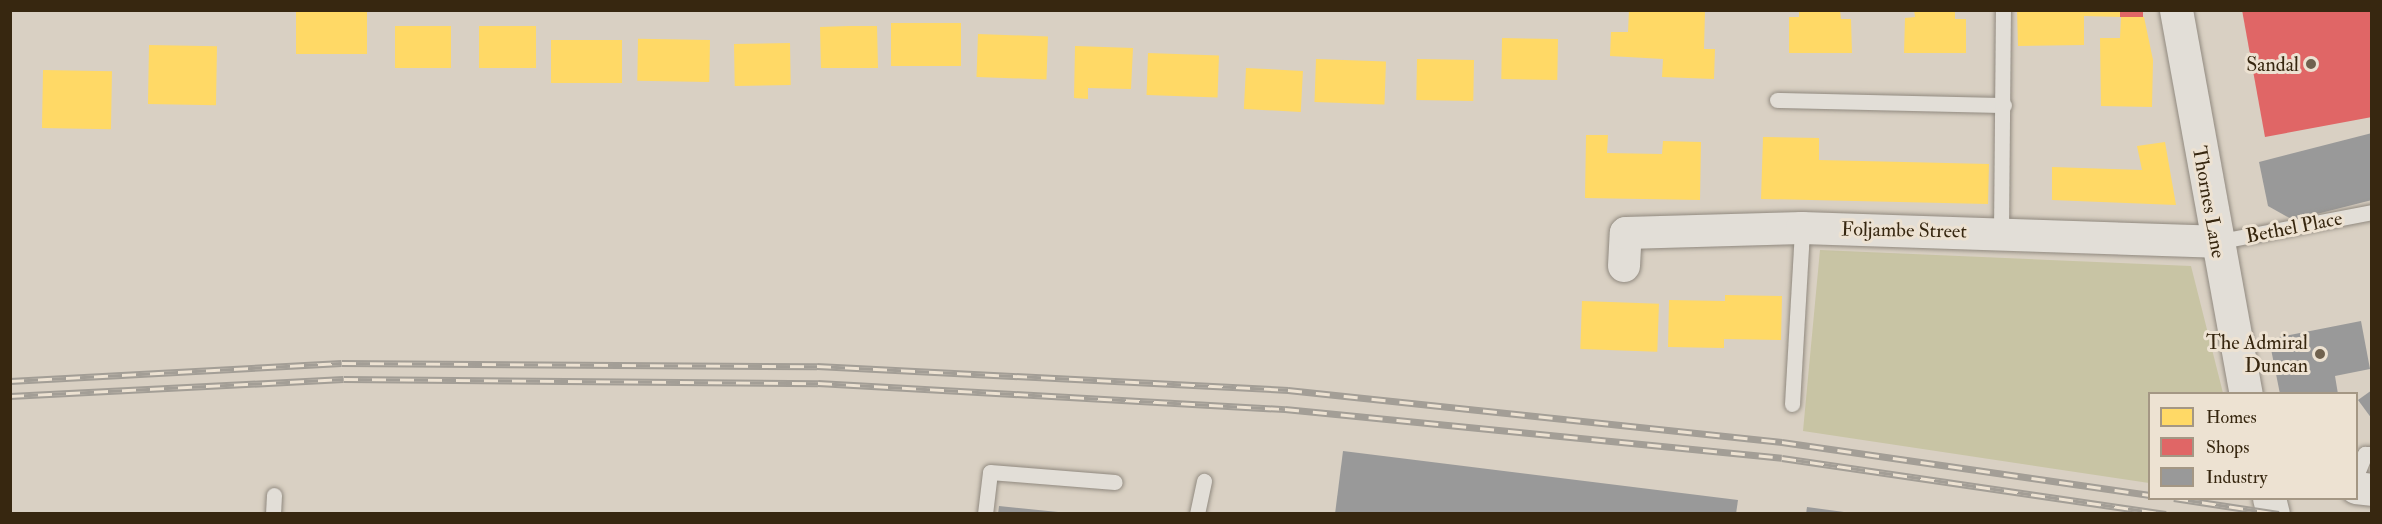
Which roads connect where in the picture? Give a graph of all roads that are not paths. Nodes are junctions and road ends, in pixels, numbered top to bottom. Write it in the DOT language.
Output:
graph roads {
  1 [pos="2003,10"];
  2 [pos="2175,10"];
  3 [pos="1776,100"];
  4 [pos="2004,105"];
  5 [pos="2372,212"];
  6 [pos="1802,228"];
  7 [pos="2001,232"];
  8 [pos="2216,242"];
  9 [pos="1624,266"];
  10 [pos="2246,392"];
  11 [pos="1792,404"];
  12 [pos="2372,454"];
  13 [pos="2358,471"];
  14 [pos="1204,481"];
  15 [pos="1115,482"];
  16 [pos="274,495"];
  17 [pos="273,513"];
  18 [pos="985,513"];
  19 [pos="1197,513"];
  1 -- 4 [label="lane"];
  2 -- 8 [label="street, Thornes Lane"];
  3 -- 4 [label="lane"];
  4 -- 7 [label="lane"];
  5 -- 8 [label="lane, Bethel Place"];
  6 -- 7 [label="street, Foljambe Street"];
  6 -- 9 [label="street, Foljambe Street"];
  6 -- 11 [label="lane"];
  7 -- 8 [label="street, Foljambe Street"];
  8 -- 10 [label="street, Thornes Lane"];
  12 -- 13 [label="lane"];
  14 -- 19 [label="lane"];
  15 -- 18 [label="lane"];
  16 -- 17 [label="lane"];
}
